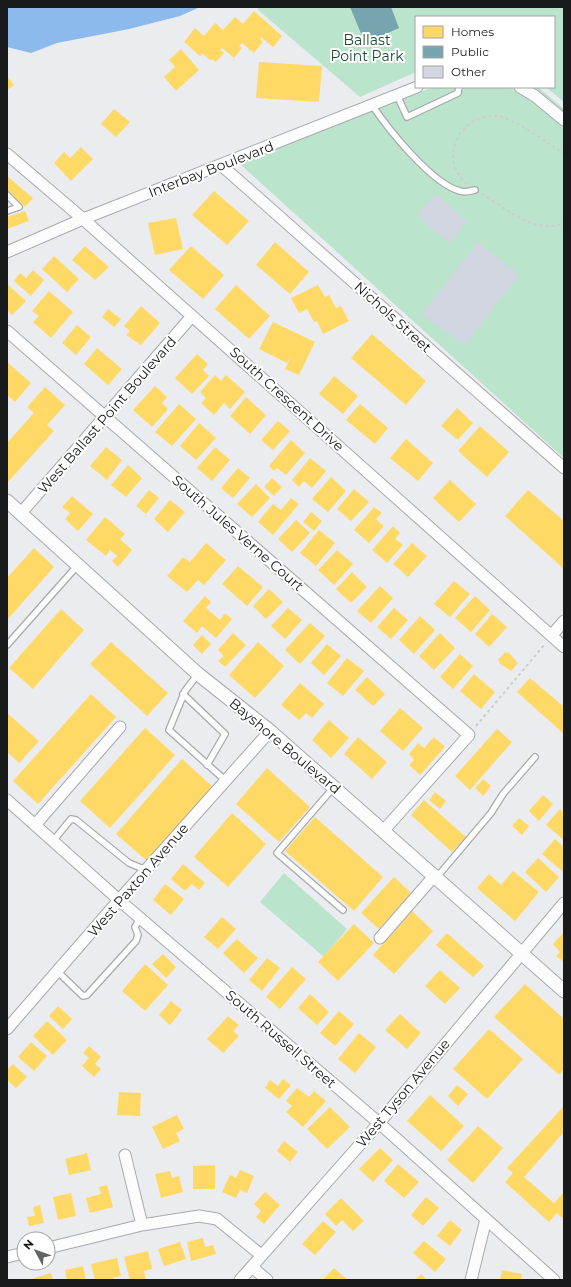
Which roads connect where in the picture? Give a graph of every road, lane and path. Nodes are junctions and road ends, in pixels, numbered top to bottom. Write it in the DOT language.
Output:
graph roads {
  1 [pos="415,87"];
  2 [pos="459,88"];
  3 [pos="522,88"];
  4 [pos="397,95"];
  5 [pos="372,105"];
  6 [pos="564,120"];
  7 [pos="7,154"];
  8 [pos="564,154"];
  9 [pos="222,165"];
  10 [pos="475,190"];
  11 [pos="7,195"];
  12 [pos="7,211"];
  13 [pos="83,219"];
  14 [pos="564,223"];
  15 [pos="7,252"];
  16 [pos="192,316"];
  17 [pos="7,331"];
  18 [pos="106,418"];
  19 [pos="564,468"];
  20 [pos="7,501"];
  21 [pos="21,513"];
  22 [pos="78,565"];
  23 [pos="564,621"];
  24 [pos="552,635"];
  25 [pos="7,645"];
  26 [pos="564,647"];
  27 [pos="198,674"];
  28 [pos="183,694"];
  29 [pos="120,727"];
  30 [pos="270,731"];
  31 [pos="469,735"];
  32 [pos="535,757"];
  33 [pos="207,765"];
  34 [pos="226,781"];
  35 [pos="334,787"];
  36 [pos="7,800"];
  37 [pos="35,825"];
  38 [pos="384,830"];
  39 [pos="53,841"];
  40 [pos="146,870"];
  41 [pos="436,876"];
  42 [pos="119,900"];
  43 [pos="564,903"];
  44 [pos="343,910"];
  45 [pos="140,918"];
  46 [pos="380,938"];
  47 [pos="522,952"];
  48 [pos="57,971"];
  49 [pos="564,991"];
  50 [pos="7,1029"];
  51 [pos="379,1123"];
  52 [pos="126,1155"];
  53 [pos="486,1219"];
  54 [pos="142,1225"];
  55 [pos="56,1246"];
  56 [pos="261,1255"];
  57 [pos="252,1266"];
  58 [pos="240,1280"];
  59 [pos="267,1280"];
  60 [pos="471,1280"];
  61 [pos="554,1280"];
  1 -- 4 [label="street, Interbay Boulevard"];
  2 -- 4 [label="lane"];
  3 -- 6 [label="street"];
  4 -- 5 [label="street, Interbay Boulevard"];
  5 -- 9 [label="street, Interbay Boulevard"];
  5 -- 10 [label="lane"];
  7 -- 13 [label="street, South Crescent Drive"];
  8 -- 10 [label="path"];
  9 -- 13 [label="street, Interbay Boulevard"];
  9 -- 19 [label="street, Nichols Street"];
  10 -- 14 [label="path"];
  11 -- 12 [label="lane"];
  13 -- 15 [label="street, Interbay Boulevard"];
  13 -- 16 [label="street, South Crescent Drive"];
  16 -- 18 [label="street, West Ballast Point Boulevard"];
  16 -- 24 [label="street, South Crescent Drive"];
  17 -- 18 [label="street, South Jules Verne Court"];
  18 -- 21 [label="street, West Ballast Point Boulevard"];
  18 -- 31 [label="street, South Jules Verne Court"];
  20 -- 21 [label="street, Bayshore Boulevard"];
  21 -- 22 [label="street, Bayshore Boulevard"];
  22 -- 25 [label="lane"];
  22 -- 27 [label="street, Bayshore Boulevard"];
  23 -- 24 [label="street"];
  24 -- 26 [label="street, South Crescent Drive"];
  24 -- 31 [label="path"];
  27 -- 28 [label="lane"];
  27 -- 30 [label="street, Bayshore Boulevard"];
  28 -- 33 [label="lane"];
  28 -- 33 [label="lane"];
  29 -- 37 [label="street"];
  30 -- 34 [label="street, West Paxton Avenue"];
  30 -- 35 [label="street, Bayshore Boulevard"];
  31 -- 38 [label="street"];
  32 -- 41 [label="lane"];
  33 -- 34 [label="lane"];
  34 -- 40 [label="street, West Paxton Avenue"];
  35 -- 38 [label="street, Bayshore Boulevard"];
  35 -- 44 [label="lane"];
  36 -- 37 [label="street, South Russell Street"];
  37 -- 39 [label="street, South Russell Street"];
  38 -- 41 [label="street, Bayshore Boulevard"];
  39 -- 40 [label="lane"];
  39 -- 42 [label="street, South Russell Street"];
  40 -- 42 [label="street, West Paxton Avenue"];
  41 -- 46 [label="street"];
  41 -- 47 [label="street, Bayshore Boulevard"];
  42 -- 45 [label="street, South Russell Street"];
  42 -- 48 [label="street, West Paxton Avenue"];
  43 -- 47 [label="street, West Tyson Avenue"];
  45 -- 48 [label="lane"];
  45 -- 51 [label="street, South Russell Street"];
  47 -- 49 [label="street, Bayshore Boulevard"];
  47 -- 51 [label="street, West Tyson Avenue"];
  48 -- 50 [label="street, West Paxton Avenue"];
  51 -- 53 [label="street, South Russell Street"];
  51 -- 56 [label="street, West Tyson Avenue"];
  52 -- 54 [label="street"];
  53 -- 60 [label="street"];
  53 -- 61 [label="street, South Russell Street"];
  54 -- 55 [label="street"];
  54 -- 56 [label="street"];
  56 -- 57 [label="street, West Tyson Avenue"];
  57 -- 58 [label="street, West Tyson Avenue"];
  57 -- 59 [label="street"];
}
